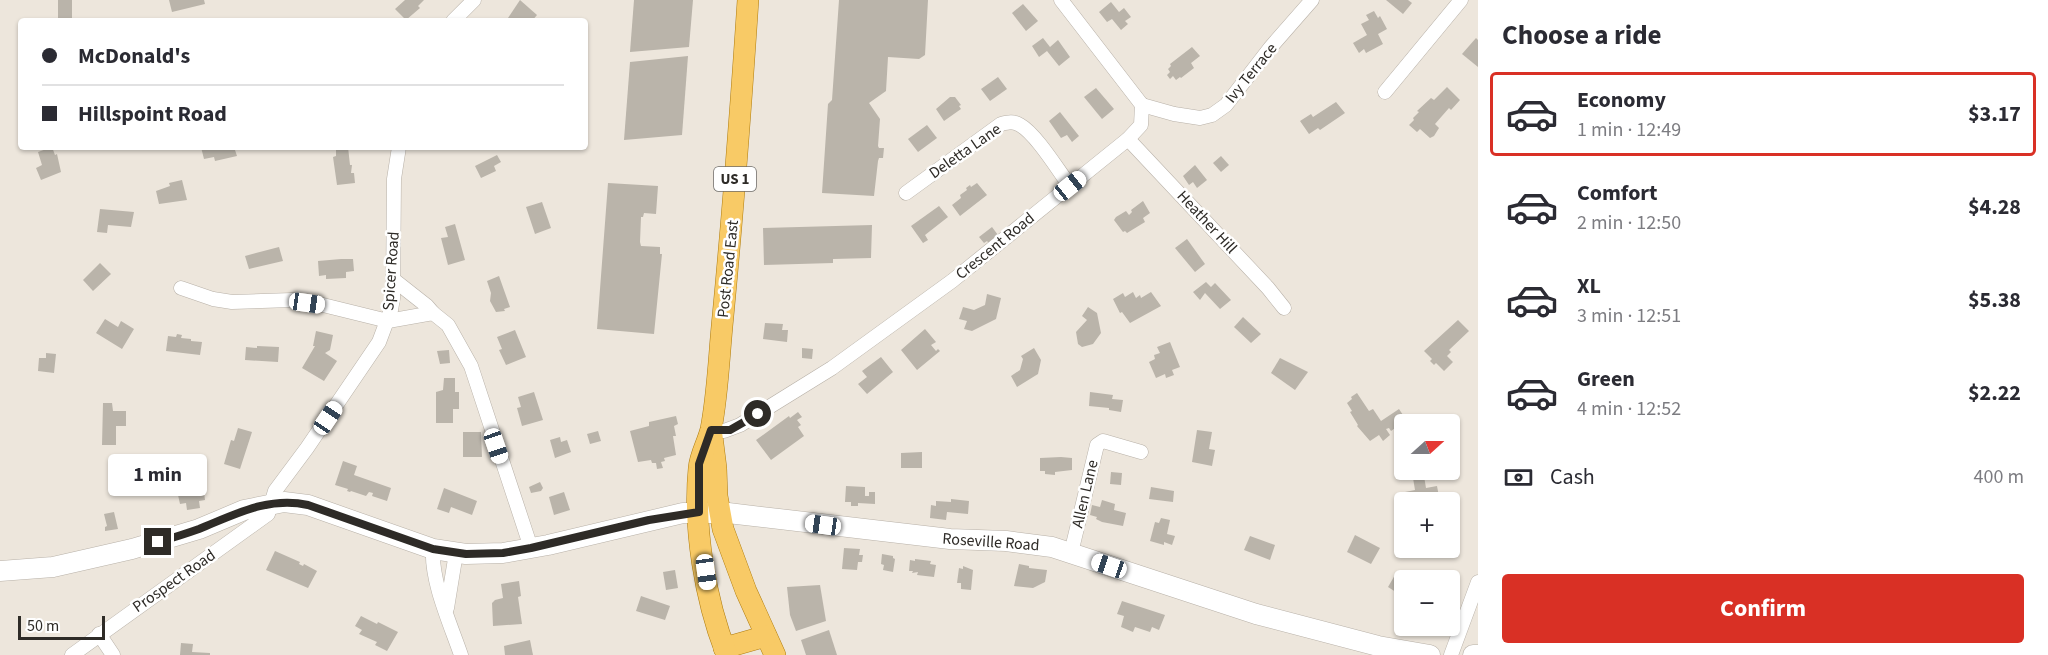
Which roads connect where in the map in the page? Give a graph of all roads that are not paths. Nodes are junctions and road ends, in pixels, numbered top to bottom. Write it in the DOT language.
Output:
graph roads {
  1 [pos="474,0"];
  2 [pos="748,0"];
  3 [pos="1061,0"];
  4 [pos="1312,0"];
  5 [pos="1461,0"];
  6 [pos="456,18"];
  7 [pos="1384,92"];
  8 [pos="1142,105"];
  9 [pos="1128,139"];
  10 [pos="399,150"];
  11 [pos="1070,186"];
  12 [pos="906,193"];
  13 [pos="394,280"];
  14 [pos="181,288"];
  15 [pos="1284,308"];
  16 [pos="433,313"];
  17 [pos="388,321"];
  18 [pos="711,430"];
  19 [pos="1141,452"];
  20 [pos="271,504"];
  21 [pos="709,512"];
  22 [pos="531,548"];
  23 [pos="433,549"];
  24 [pos="456,553"];
  25 [pos="1071,554"];
  26 [pos="0,571"];
  27 [pos="1478,582"];
  28 [pos="447,613"];
  29 [pos="99,634"];
  30 [pos="770,646"];
  31 [pos="726,652"];
  32 [pos="72,655"];
  33 [pos="113,655"];
  34 [pos="461,655"];
  35 [pos="1430,655"];
  36 [pos="1451,655"];
  37 [pos="1473,655"];
  38 [pos="1478,655"];
  1 -- 6 [label="street"];
  2 -- 18 [label="main road, Post Road East / US 1"];
  3 -- 8 [label="street"];
  4 -- 8 [label="street, Ivy Terrace"];
  5 -- 7 [label="street"];
  8 -- 9 [label="street, Crescent Road"];
  9 -- 11 [label="street, Crescent Road"];
  9 -- 15 [label="street, Heather Hill"];
  10 -- 13 [label="street, Spicer Road"];
  11 -- 12 [label="street, Deletta Lane"];
  11 -- 18 [label="street, Crescent Road"];
  13 -- 16 [label="street"];
  13 -- 17 [label="street, Spicer Road"];
  14 -- 17 [label="street"];
  16 -- 17 [label="street"];
  16 -- 22 [label="street"];
  17 -- 20 [label="street, Spicer Road"];
  18 -- 21 [label="main road, Post Road East / US 1"];
  19 -- 25 [label="street, Allen Lane"];
  20 -- 23 [label="street, Roseville Road"];
  20 -- 26 [label="street, Roseville Road"];
  20 -- 29 [label="street, Prospect Road"];
  21 -- 22 [label="street, Roseville Road"];
  21 -- 25 [label="street, Roseville Road"];
  21 -- 30 [label="main road, Post Road East / US 1"];
  21 -- 31 [label="main road, Post Road East / US 1"];
  22 -- 24 [label="street, Roseville Road"];
  23 -- 24 [label="street, Roseville Road"];
  23 -- 28 [label="street"];
  24 -- 28 [label="street"];
  25 -- 35 [label="street, Roseville Road"];
  27 -- 36 [label="street"];
  28 -- 34 [label="street"];
  29 -- 32 [label="street, Prospect Road"];
  29 -- 33 [label="street"];
  30 -- 31 [label="main road"];
  37 -- 38 [label="street"];
}
